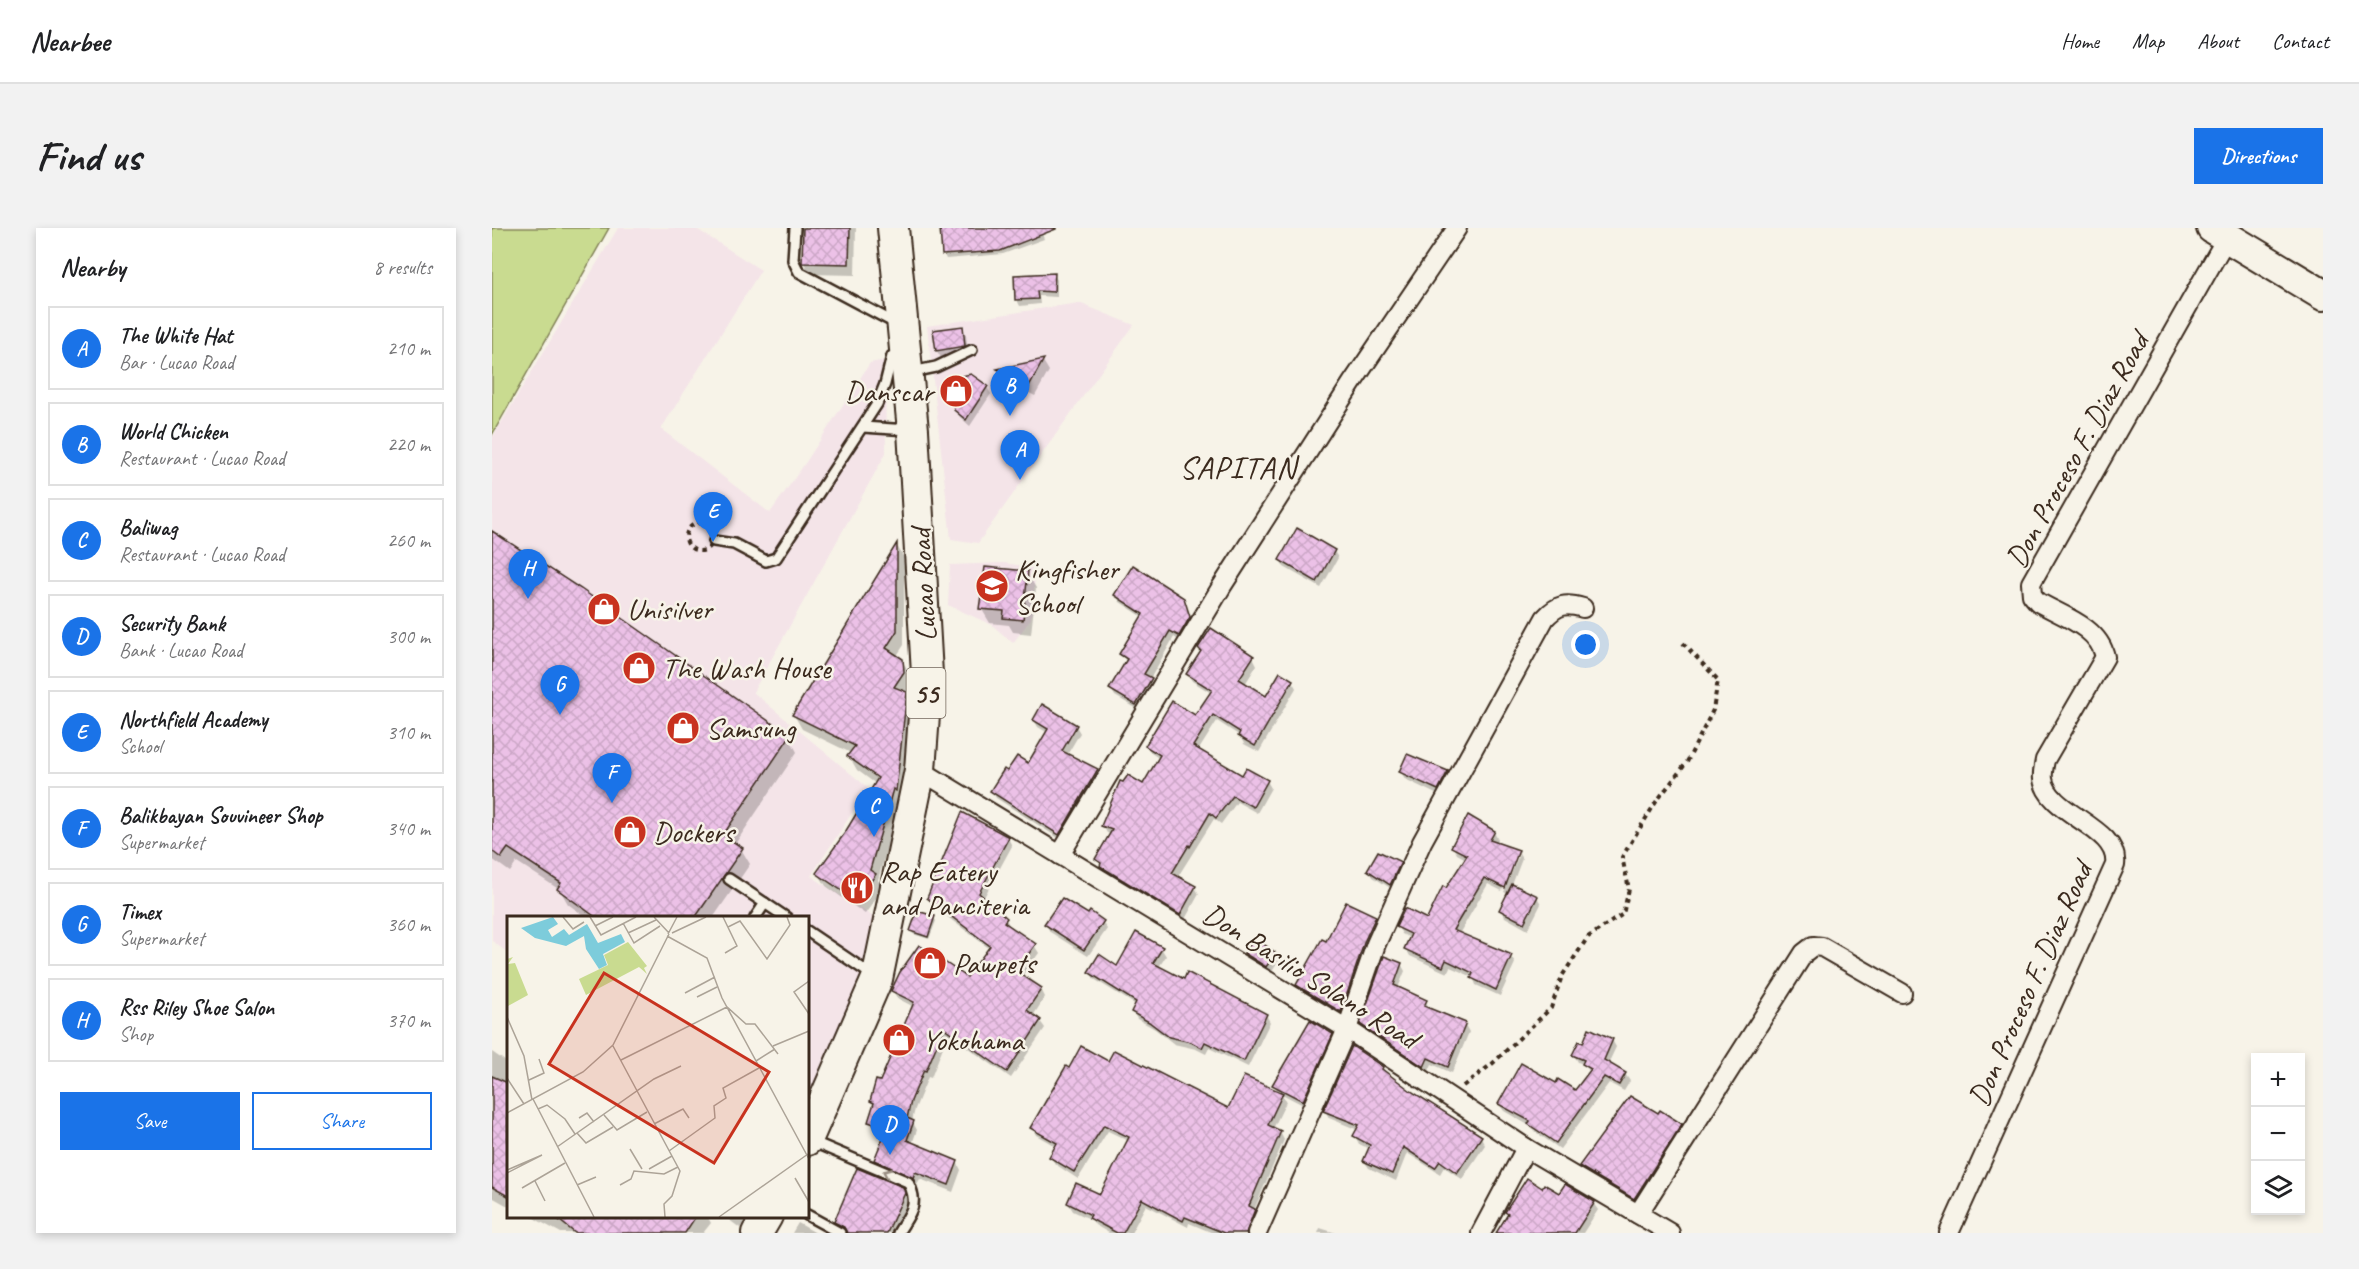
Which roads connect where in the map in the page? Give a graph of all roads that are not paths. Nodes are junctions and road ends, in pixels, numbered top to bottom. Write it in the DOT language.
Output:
graph roads {
  1 [pos="795,228"];
  2 [pos="893,228"];
  3 [pos="1457,228"];
  4 [pos="2220,233"];
  5 [pos="2323,295"];
  6 [pos="903,327"];
  7 [pos="972,350"];
  8 [pos="899,365"];
  9 [pos="863,427"];
  10 [pos="913,430"];
  11 [pos="714,541"];
  12 [pos="1583,608"];
  13 [pos="920,770"];
  14 [pos="1060,855"];
  15 [pos="729,879"];
  16 [pos="765,903"];
  17 [pos="756,916"];
  18 [pos="785,916"];
  19 [pos="808,932"];
  20 [pos="877,978"];
  21 [pos="1902,993"];
  22 [pos="1347,1029"];
  23 [pos="808,1138"];
  24 [pos="808,1140"];
  25 [pos="1526,1148"];
  26 [pos="1638,1214"];
  27 [pos="808,1216"];
  28 [pos="766,1218"];
  29 [pos="757,1233"];
  30 [pos="840,1233"];
  31 [pos="898,1233"];
  32 [pos="1257,1233"];
  33 [pos="1481,1233"];
  34 [pos="1670,1233"];
  35 [pos="1949,1233"];
  1 -- 6 [label="lane"];
  2 -- 6 [label="highway, Lucao Road / 55"];
  3 -- 14 [label="street"];
  4 -- 5 [label="highway"];
  4 -- 35 [label="street, Don Proceso F. Diaz Road"];
  6 -- 8 [label="highway, Lucao Road / 55"];
  7 -- 8 [label="lane"];
  8 -- 9 [label="lane"];
  8 -- 10 [label="highway, Lucao Road / 55"];
  9 -- 10 [label="lane"];
  9 -- 11 [label="lane"];
  10 -- 13 [label="highway, Lucao Road / 55"];
  12 -- 22 [label="street"];
  13 -- 14 [label="street, Don Basilio Solano Road"];
  13 -- 20 [label="highway, Lucao Road / 55"];
  14 -- 22 [label="street, Don Basilio Solano Road"];
  15 -- 16 [label="lane"];
  16 -- 17 [label="lane"];
  16 -- 18 [label="lane"];
  19 -- 20 [label="lane"];
  20 -- 23 [label="highway, Lucao Road / 55"];
  21 -- 26 [label="street"];
  22 -- 25 [label="street, Don Basilio Solano Road"];
  22 -- 32 [label="street"];
  31 -- 24 [label="lane, one-way"];
  25 -- 26 [label="street, Don Basilio Solano Road"];
  25 -- 33 [label="street"];
  26 -- 34 [label="street, Don Basilio Solano Road"];
  27 -- 30 [label="lane"];
  28 -- 29 [label="highway"];
}
